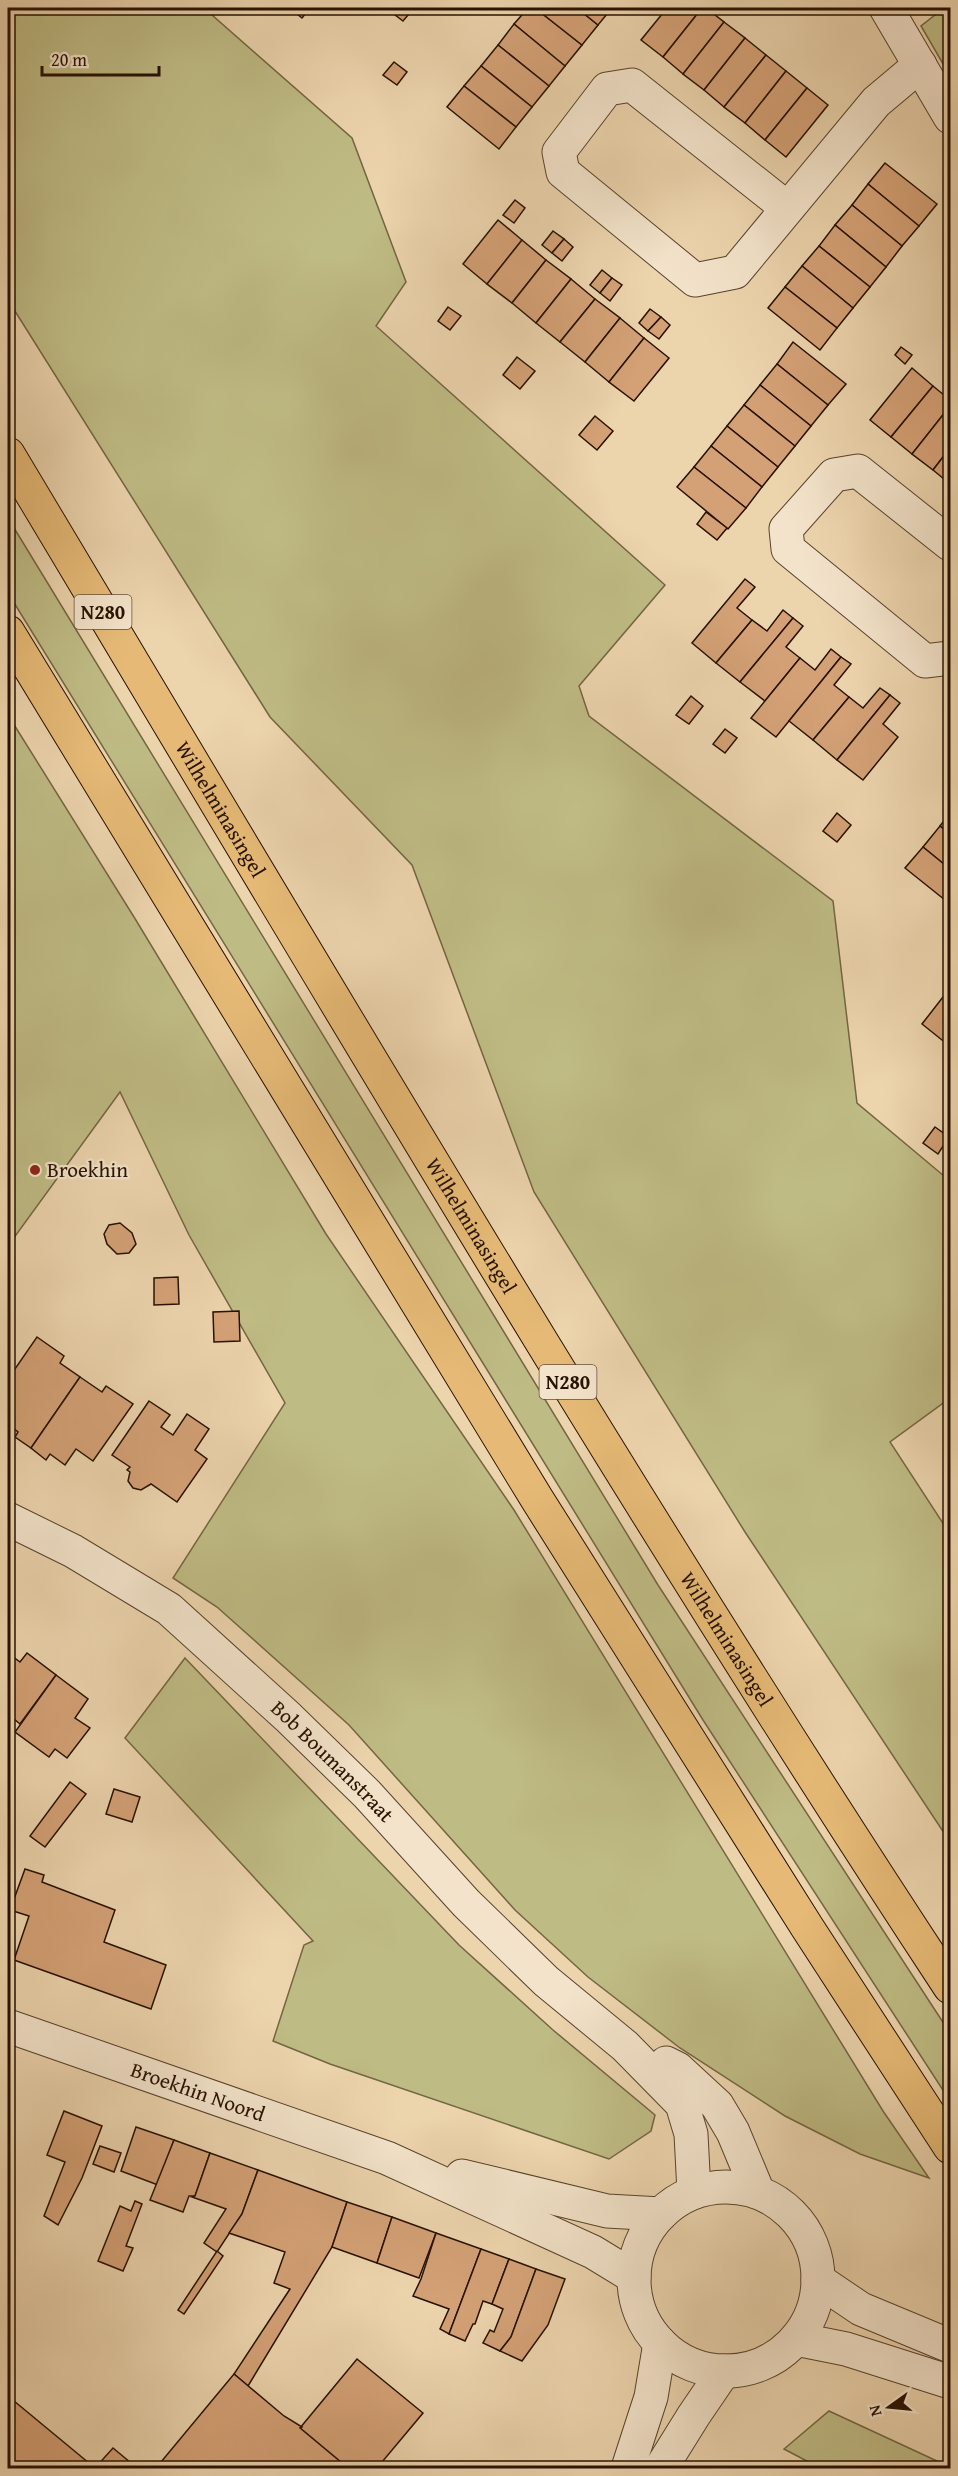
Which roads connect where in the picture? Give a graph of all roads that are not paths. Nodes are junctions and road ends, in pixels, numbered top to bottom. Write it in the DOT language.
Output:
graph roads {
  1 [pos="886,8"];
  2 [pos="920,65"];
  3 [pos="951,117"];
  4 [pos="787,208"];
  5 [pos="8,454"];
  6 [pos="951,544"];
  7 [pos="8,632"];
  8 [pos="951,658"];
  9 [pos="8,1519"];
  10 [pos="951,1987"];
  11 [pos="8,2026"];
  12 [pos="625,2046"];
  13 [pos="946,2140"];
  14 [pos="387,2158"];
  15 [pos="694,2192"];
  16 [pos="758,2192"];
  17 [pos="661,2214"];
  18 [pos="634,2277"];
  19 [pos="818,2280"];
  20 [pos="796,2339"];
  21 [pos="660,2343"];
  22 [pos="951,2346"];
  23 [pos="724,2371"];
  24 [pos="951,2382"];
  25 [pos="628,2469"];
  26 [pos="661,2469"];
  1 -- 2 [label="street"];
  2 -- 3 [label="street"];
  2 -- 4 [label="street"];
  4 -- 4 [label="street"];
  5 -- 10 [label="main road, Wilhelminasingel / N280"];
  6 -- 8 [label="street"];
  7 -- 13 [label="main road"];
  9 -- 12 [label="street, Bob Boumanstraat"];
  11 -- 14 [label="street, Broekhin Noord"];
  12 -- 15 [label="street, Bob Boumanstraat"];
  12 -- 16 [label="street, Bob Boumanstraat"];
  14 -- 17 [label="street, Broekhin Noord"];
  14 -- 18 [label="street, Broekhin Noord"];
  15 -- 16 [label="street"];
  15 -- 17 [label="street"];
  16 -- 19 [label="street"];
  17 -- 18 [label="street"];
  18 -- 21 [label="street"];
  19 -- 20 [label="street"];
  19 -- 22 [label="street"];
  20 -- 23 [label="street"];
  20 -- 24 [label="street"];
  21 -- 23 [label="street"];
  21 -- 25 [label="street"];
  23 -- 26 [label="street"];
}
